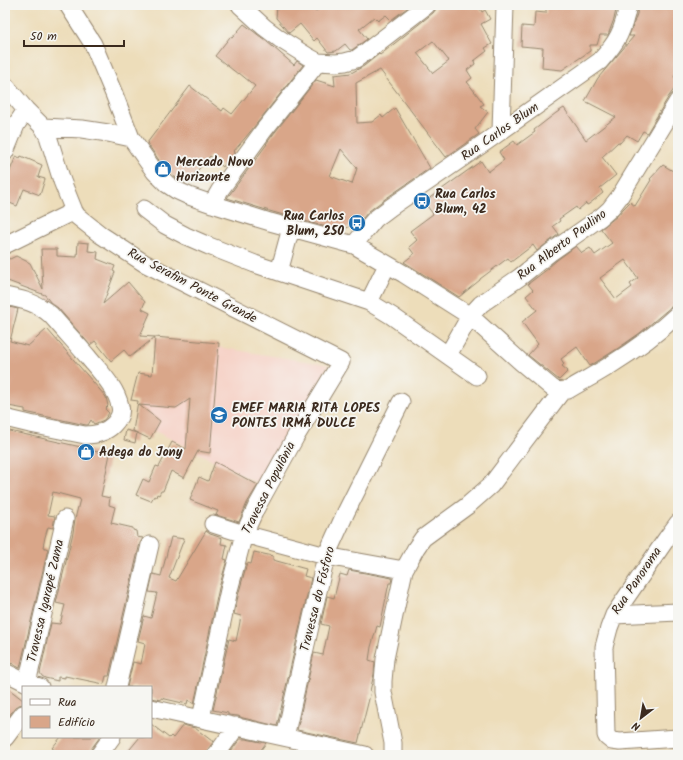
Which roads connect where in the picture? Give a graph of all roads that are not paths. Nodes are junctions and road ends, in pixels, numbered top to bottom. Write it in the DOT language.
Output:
graph roads {
  1 [pos="68,5"];
  2 [pos="240,5"];
  3 [pos="427,5"];
  4 [pos="505,5"];
  5 [pos="628,5"];
  6 [pos="318,62"];
  7 [pos="5,85"];
  8 [pos="678,101"];
  9 [pos="26,110"];
  10 [pos="43,127"];
  11 [pos="501,131"];
  12 [pos="131,138"];
  13 [pos="5,152"];
  14 [pos="212,204"];
  15 [pos="144,210"];
  16 [pos="74,211"];
  17 [pos="291,228"];
  18 [pos="5,245"];
  19 [pos="354,245"];
  20 [pos="387,265"];
  21 [pos="279,272"];
  22 [pos="5,296"];
  23 [pos="369,302"];
  24 [pos="678,314"];
  25 [pos="470,316"];
  26 [pos="448,355"];
  27 [pos="341,362"];
  28 [pos="476,376"];
  29 [pos="562,391"];
  30 [pos="401,402"];
  31 [pos="5,418"];
  32 [pos="65,519"];
  33 [pos="678,523"];
  34 [pos="213,524"];
  35 [pos="244,534"];
  36 [pos="150,545"];
  37 [pos="326,556"];
  38 [pos="404,570"];
  39 [pos="678,612"];
  40 [pos="614,615"];
  41 [pos="5,672"];
  42 [pos="34,685"];
  43 [pos="117,686"];
  44 [pos="152,708"];
  45 [pos="22,715"];
  46 [pos="200,718"];
  47 [pos="237,726"];
  48 [pos="285,737"];
  49 [pos="5,738"];
  50 [pos="111,738"];
  51 [pos="678,738"];
  52 [pos="327,751"];
  53 [pos="99,755"];
  54 [pos="216,755"];
  55 [pos="365,755"];
  56 [pos="393,755"];
  1 -- 12 [label="street"];
  2 -- 6 [label="street"];
  3 -- 6 [label="street"];
  4 -- 11 [label="street"];
  5 -- 11 [label="street, Rua Carlos Blum"];
  6 -- 14 [label="street"];
  7 -- 9 [label="street, Rua Serafim Ponte Grande"];
  8 -- 25 [label="street, Rua Alberto Paulino"];
  9 -- 10 [label="street, Rua Serafim Ponte Grande"];
  9 -- 13 [label="street"];
  10 -- 12 [label="street"];
  10 -- 16 [label="street, Rua Serafim Ponte Grande"];
  11 -- 19 [label="street, Rua Carlos Blum"];
  12 -- 14 [label="street"];
  14 -- 17 [label="street"];
  15 -- 21 [label="street"];
  16 -- 18 [label="street"];
  16 -- 27 [label="street, Rua Serafim Ponte Grande"];
  17 -- 19 [label="street"];
  17 -- 21 [label="street"];
  19 -- 20 [label="street"];
  20 -- 23 [label="street"];
  20 -- 25 [label="street"];
  21 -- 23 [label="street"];
  22 -- 31 [label="street"];
  23 -- 26 [label="street"];
  24 -- 29 [label="street"];
  25 -- 26 [label="street, Rua Alberto Paulino"];
  25 -- 29 [label="street"];
  26 -- 28 [label="street"];
  27 -- 35 [label="street, Travessa Populônia"];
  29 -- 38 [label="street"];
  30 -- 37 [label="street, Travessa do Fósforo"];
  32 -- 42 [label="street, Travessa Igarapé Zama"];
  33 -- 40 [label="street, Rua Panorama"];
  34 -- 35 [label="street"];
  35 -- 37 [label="street"];
  35 -- 46 [label="street, Travessa Populônia"];
  36 -- 43 [label="street"];
  37 -- 38 [label="street"];
  37 -- 48 [label="street, Travessa do Fósforo"];
  38 -- 56 [label="street"];
  39 -- 40 [label="street"];
  40 -- 51 [label="street, Rua Panorama"];
  41 -- 42 [label="street"];
  44 -- 46 [label="street"];
  45 -- 49 [label="street"];
  46 -- 47 [label="street"];
  47 -- 48 [label="street"];
  47 -- 54 [label="street"];
  48 -- 52 [label="street"];
  50 -- 53 [label="street"];
  52 -- 55 [label="street"];
}
